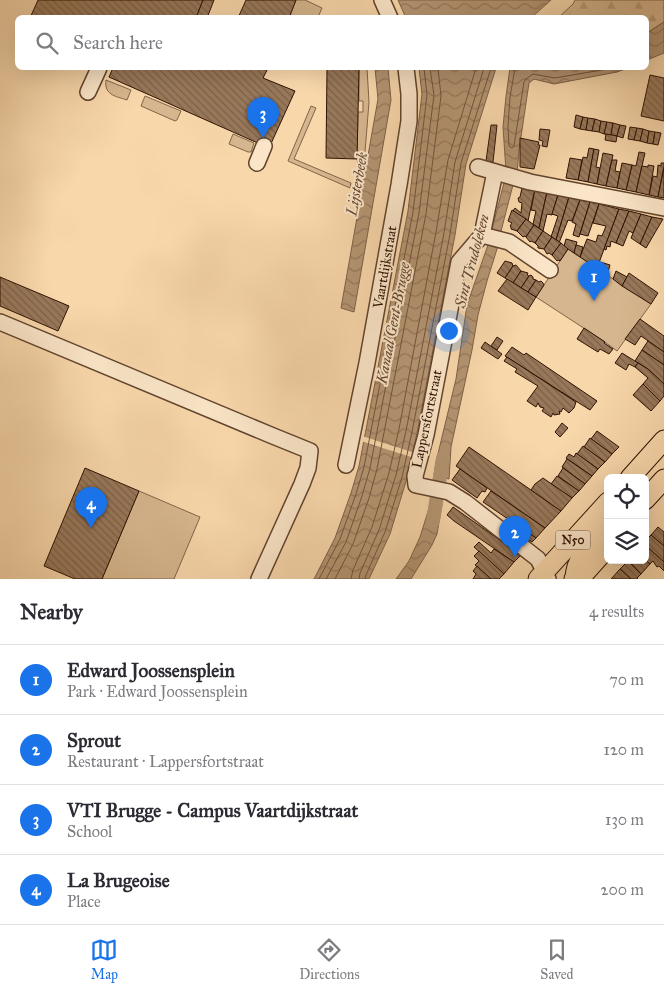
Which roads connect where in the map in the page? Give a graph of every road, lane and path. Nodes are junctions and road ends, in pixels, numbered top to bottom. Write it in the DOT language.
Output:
graph roads {
  1 [pos="382,0"];
  2 [pos="389,15"];
  3 [pos="97,70"];
  4 [pos="406,70"];
  5 [pos="88,92"];
  6 [pos="264,146"];
  7 [pos="257,163"];
  8 [pos="478,167"];
  9 [pos="505,175"];
  10 [pos="664,208"];
  11 [pos="491,237"];
  12 [pos="550,270"];
  13 [pos="0,322"];
  14 [pos="664,440"];
  15 [pos="346,465"];
  16 [pos="634,474"];
  17 [pos="664,479"];
  18 [pos="649,496"];
  19 [pos="604,507"];
  20 [pos="604,532"];
  21 [pos="604,551"];
  22 [pos="543,577"];
  23 [pos="259,579"];
  24 [pos="574,579"];
  1 -- 2 [label="street"];
  3 -- 5 [label="street"];
  4 -- 15 [label="street, Vaartdijkstraat"];
  6 -- 7 [label="street"];
  8 -- 9 [label="street"];
  9 -- 10 [label="street"];
  9 -- 11 [label="street"];
  11 -- 12 [label="street"];
  11 -- 22 [label="street, Lappersfortstraat"];
  13 -- 23 [label="street"];
  14 -- 16 [label="main road"];
  17 -- 18 [label="main road"];
  19 -- 22 [label="main road, N50"];
  20 -- 24 [label="main road, N50"];
  21 -- 24 [label="main road, N50"];
}
